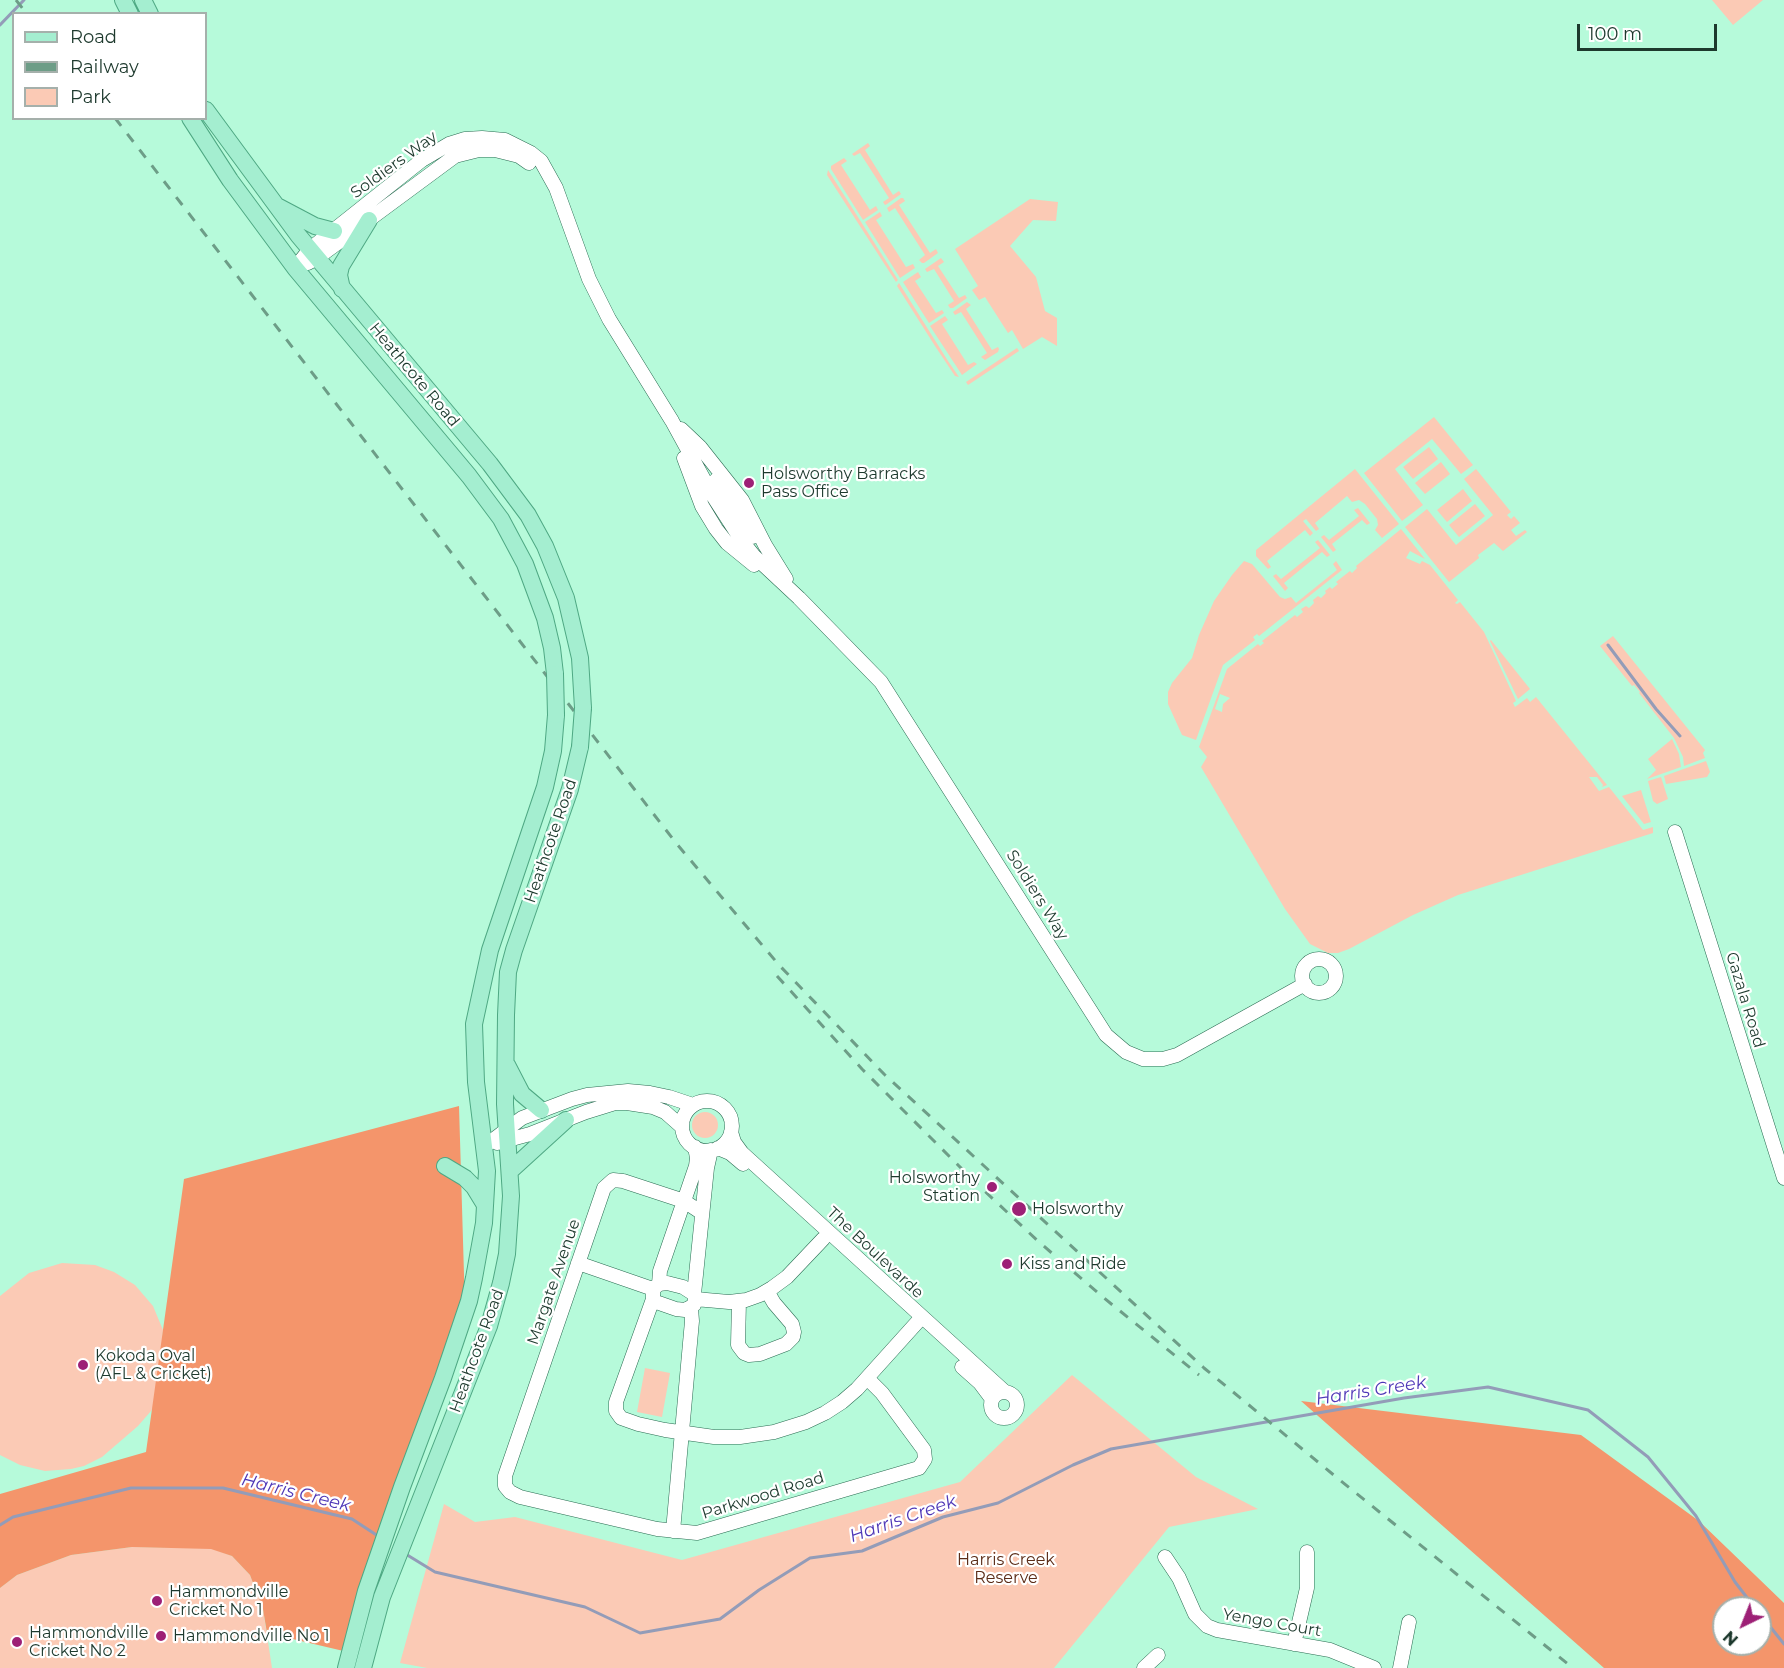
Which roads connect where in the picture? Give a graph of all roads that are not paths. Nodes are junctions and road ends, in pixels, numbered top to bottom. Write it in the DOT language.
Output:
graph roads {
  1 [pos="207,111"];
  2 [pos="191,120"];
  3 [pos="552,180"];
  4 [pos="273,204"];
  5 [pos="369,220"];
  6 [pos="334,231"];
  7 [pos="314,254"];
  8 [pos="295,268"];
  9 [pos="343,290"];
  10 [pos="672,421"];
  11 [pos="799,598"];
  12 [pos="1675,832"];
  13 [pos="1305,984"];
  14 [pos="505,1061"];
  15 [pos="693,1105"];
  16 [pos="541,1110"];
  17 [pos="566,1120"];
  18 [pos="682,1127"];
  19 [pos="731,1132"];
  20 [pos="507,1135"];
  21 [pos="485,1146"];
  22 [pos="695,1147"];
  23 [pos="714,1149"];
  24 [pos="445,1166"];
  25 [pos="510,1171"];
  26 [pos="1784,1178"];
  27 [pos="684,1201"];
  28 [pos="485,1205"];
  29 [pos="702,1213"];
  30 [pos="823,1239"];
  31 [pos="578,1263"];
  32 [pos="655,1290"];
  33 [pos="767,1291"];
  34 [pos="693,1300"];
  35 [pos="739,1301"];
  36 [pos="919,1321"];
  37 [pos="867,1378"];
  38 [pos="1005,1392"];
  39 [pos="992,1399"];
  40 [pos="682,1433"];
  41 [pos="507,1489"];
  42 [pos="673,1532"];
  43 [pos="1307,1552"];
  44 [pos="1165,1557"];
  45 [pos="374,1594"];
  46 [pos="1409,1622"];
  47 [pos="1294,1644"];
  48 [pos="1158,1654"];
  49 [pos="346,1668"];
  50 [pos="363,1668"];
  51 [pos="1144,1668"];
  52 [pos="1374,1668"];
  53 [pos="1391,1668"];
  54 [pos="1399,1668"];
  1 -- 4 [label="main road, Heathcote Road"];
  2 -- 8 [label="main road, Heathcote Road"];
  3 -- 5 [label="street, Soldiers Way"];
  3 -- 6 [label="street, Soldiers Way"];
  3 -- 10 [label="street, Soldiers Way"];
  4 -- 6 [label="main road"];
  4 -- 7 [label="main road, Heathcote Road"];
  5 -- 7 [label="street, Soldiers Way"];
  5 -- 9 [label="main road"];
  6 -- 7 [label="street, Soldiers Way"];
  7 -- 8 [label="street"];
  7 -- 9 [label="main road, Heathcote Road"];
  8 -- 21 [label="main road, Heathcote Road, bridge"];
  9 -- 14 [label="main road, Heathcote Road, bridge"];
  10 -- 11 [label="street, Soldiers Way"];
  10 -- 11 [label="street, Soldiers Way"];
  11 -- 13 [label="street, Soldiers Way"];
  12 -- 26 [label="street, Gazala Road"];
  14 -- 16 [label="main road"];
  14 -- 20 [label="main road, Heathcote Road"];
  15 -- 16 [label="street"];
  15 -- 18 [label="street"];
  15 -- 19 [label="street"];
  16 -- 20 [label="street"];
  17 -- 18 [label="street"];
  17 -- 20 [label="street"];
  17 -- 25 [label="main road"];
  18 -- 22 [label="street"];
  19 -- 23 [label="street"];
  19 -- 36 [label="street, The Boulevarde"];
  20 -- 21 [label="street"];
  20 -- 25 [label="main road, Heathcote Road"];
  21 -- 28 [label="main road, Heathcote Road"];
  22 -- 23 [label="street"];
  22 -- 27 [label="street"];
  23 -- 29 [label="street"];
  23 -- 30 [label="street, The Boulevarde"];
  24 -- 28 [label="main road"];
  25 -- 45 [label="main road, Heathcote Road"];
  27 -- 29 [label="street, Margate Avenue"];
  27 -- 31 [label="street, Margate Avenue"];
  27 -- 32 [label="street"];
  28 -- 45 [label="main road, Heathcote Road"];
  29 -- 34 [label="street"];
  30 -- 33 [label="street"];
  30 -- 36 [label="street, The Boulevarde"];
  31 -- 32 [label="street"];
  31 -- 41 [label="street, Margate Avenue"];
  32 -- 34 [label="street"];
  32 -- 34 [label="street"];
  32 -- 40 [label="street"];
  33 -- 35 [label="street"];
  33 -- 35 [label="street"];
  34 -- 35 [label="street"];
  34 -- 40 [label="street"];
  36 -- 37 [label="street"];
  36 -- 38 [label="street, The Boulevarde"];
  36 -- 39 [label="street, The Boulevarde"];
  37 -- 40 [label="street"];
  37 -- 42 [label="street, Parkwood Road"];
  38 -- 39 [label="street"];
  38 -- 39 [label="street"];
  40 -- 42 [label="street"];
  41 -- 42 [label="street, Parkwood Road"];
  43 -- 47 [label="street"];
  44 -- 47 [label="street, Yengo Court"];
  45 -- 49 [label="main road, Heathcote Road"];
  45 -- 50 [label="main road, Heathcote Road"];
  46 -- 54 [label="street"];
  47 -- 52 [label="street, Yengo Court"];
  48 -- 51 [label="street"];
  53 -- 54 [label="street"];
}
